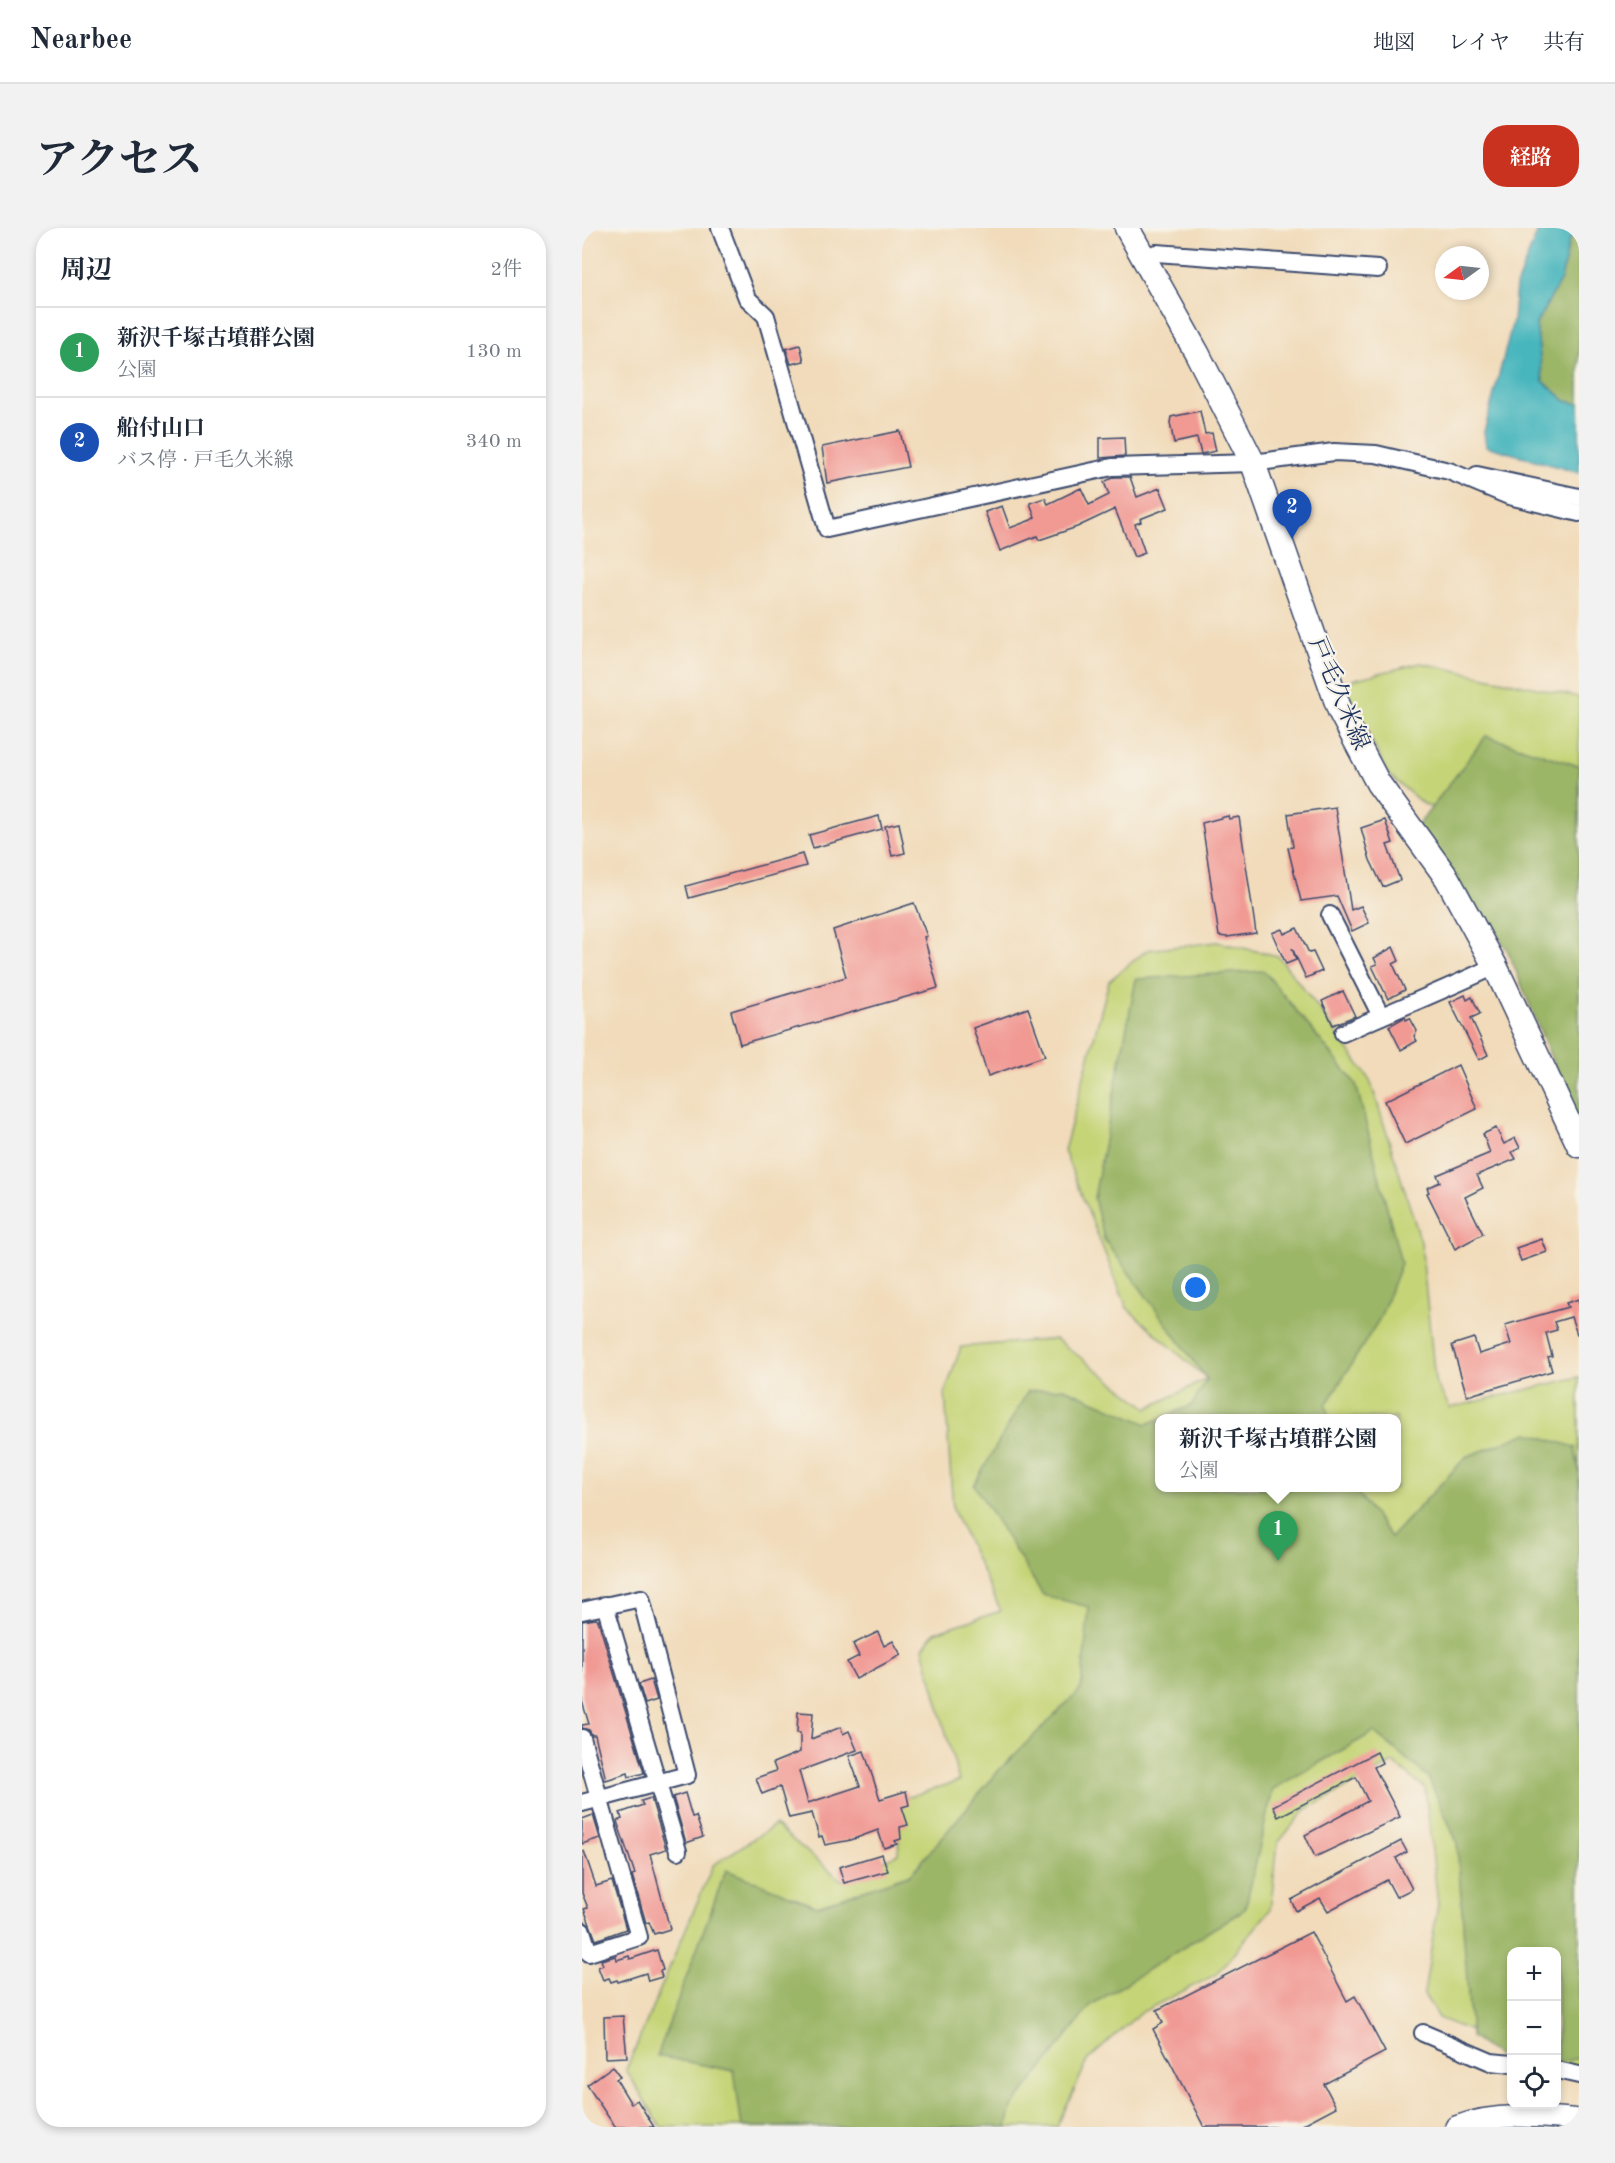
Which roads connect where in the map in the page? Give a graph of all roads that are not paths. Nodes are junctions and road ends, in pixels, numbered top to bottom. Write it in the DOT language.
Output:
graph roads {
  1 [pos="720,228"];
  2 [pos="1127,228"];
  3 [pos="1144,259"];
  4 [pos="1378,269"];
  5 [pos="1253,463"];
  6 [pos="1449,471"];
  7 [pos="1579,497"];
  8 [pos="1579,513"];
  9 [pos="1330,915"];
  10 [pos="1495,966"];
  11 [pos="1381,1016"];
  12 [pos="1343,1033"];
  13 [pos="1579,1145"];
  14 [pos="605,1605"];
  15 [pos="582,1611"];
  16 [pos="582,1738"];
  17 [pos="657,1782"];
  18 [pos="599,1798"];
  19 [pos="582,1803"];
  20 [pos="678,1851"];
  21 [pos="582,1931"];
  22 [pos="1424,2033"];
  23 [pos="1507,2064"];
  24 [pos="1561,2071"];
  25 [pos="1579,2075"];
  26 [pos="1579,2120"];
  27 [pos="1456,2127"];
  1 -- 5 [label="street"];
  2 -- 3 [label="main road, 戸毛久米線"];
  3 -- 4 [label="street"];
  3 -- 5 [label="main road, 戸毛久米線"];
  5 -- 6 [label="street"];
  5 -- 10 [label="main road, 戸毛久米線"];
  6 -- 7 [label="street"];
  6 -- 8 [label="street"];
  9 -- 11 [label="street"];
  10 -- 11 [label="street"];
  10 -- 13 [label="main road, 戸毛久米線"];
  11 -- 12 [label="street"];
  14 -- 15 [label="street"];
  14 -- 17 [label="street"];
  14 -- 17 [label="street"];
  16 -- 18 [label="street"];
  17 -- 18 [label="street"];
  17 -- 20 [label="street"];
  18 -- 19 [label="street"];
  18 -- 21 [label="street"];
  22 -- 23 [label="street"];
  24 -- 25 [label="street"];
  26 -- 27 [label="street"];
}
